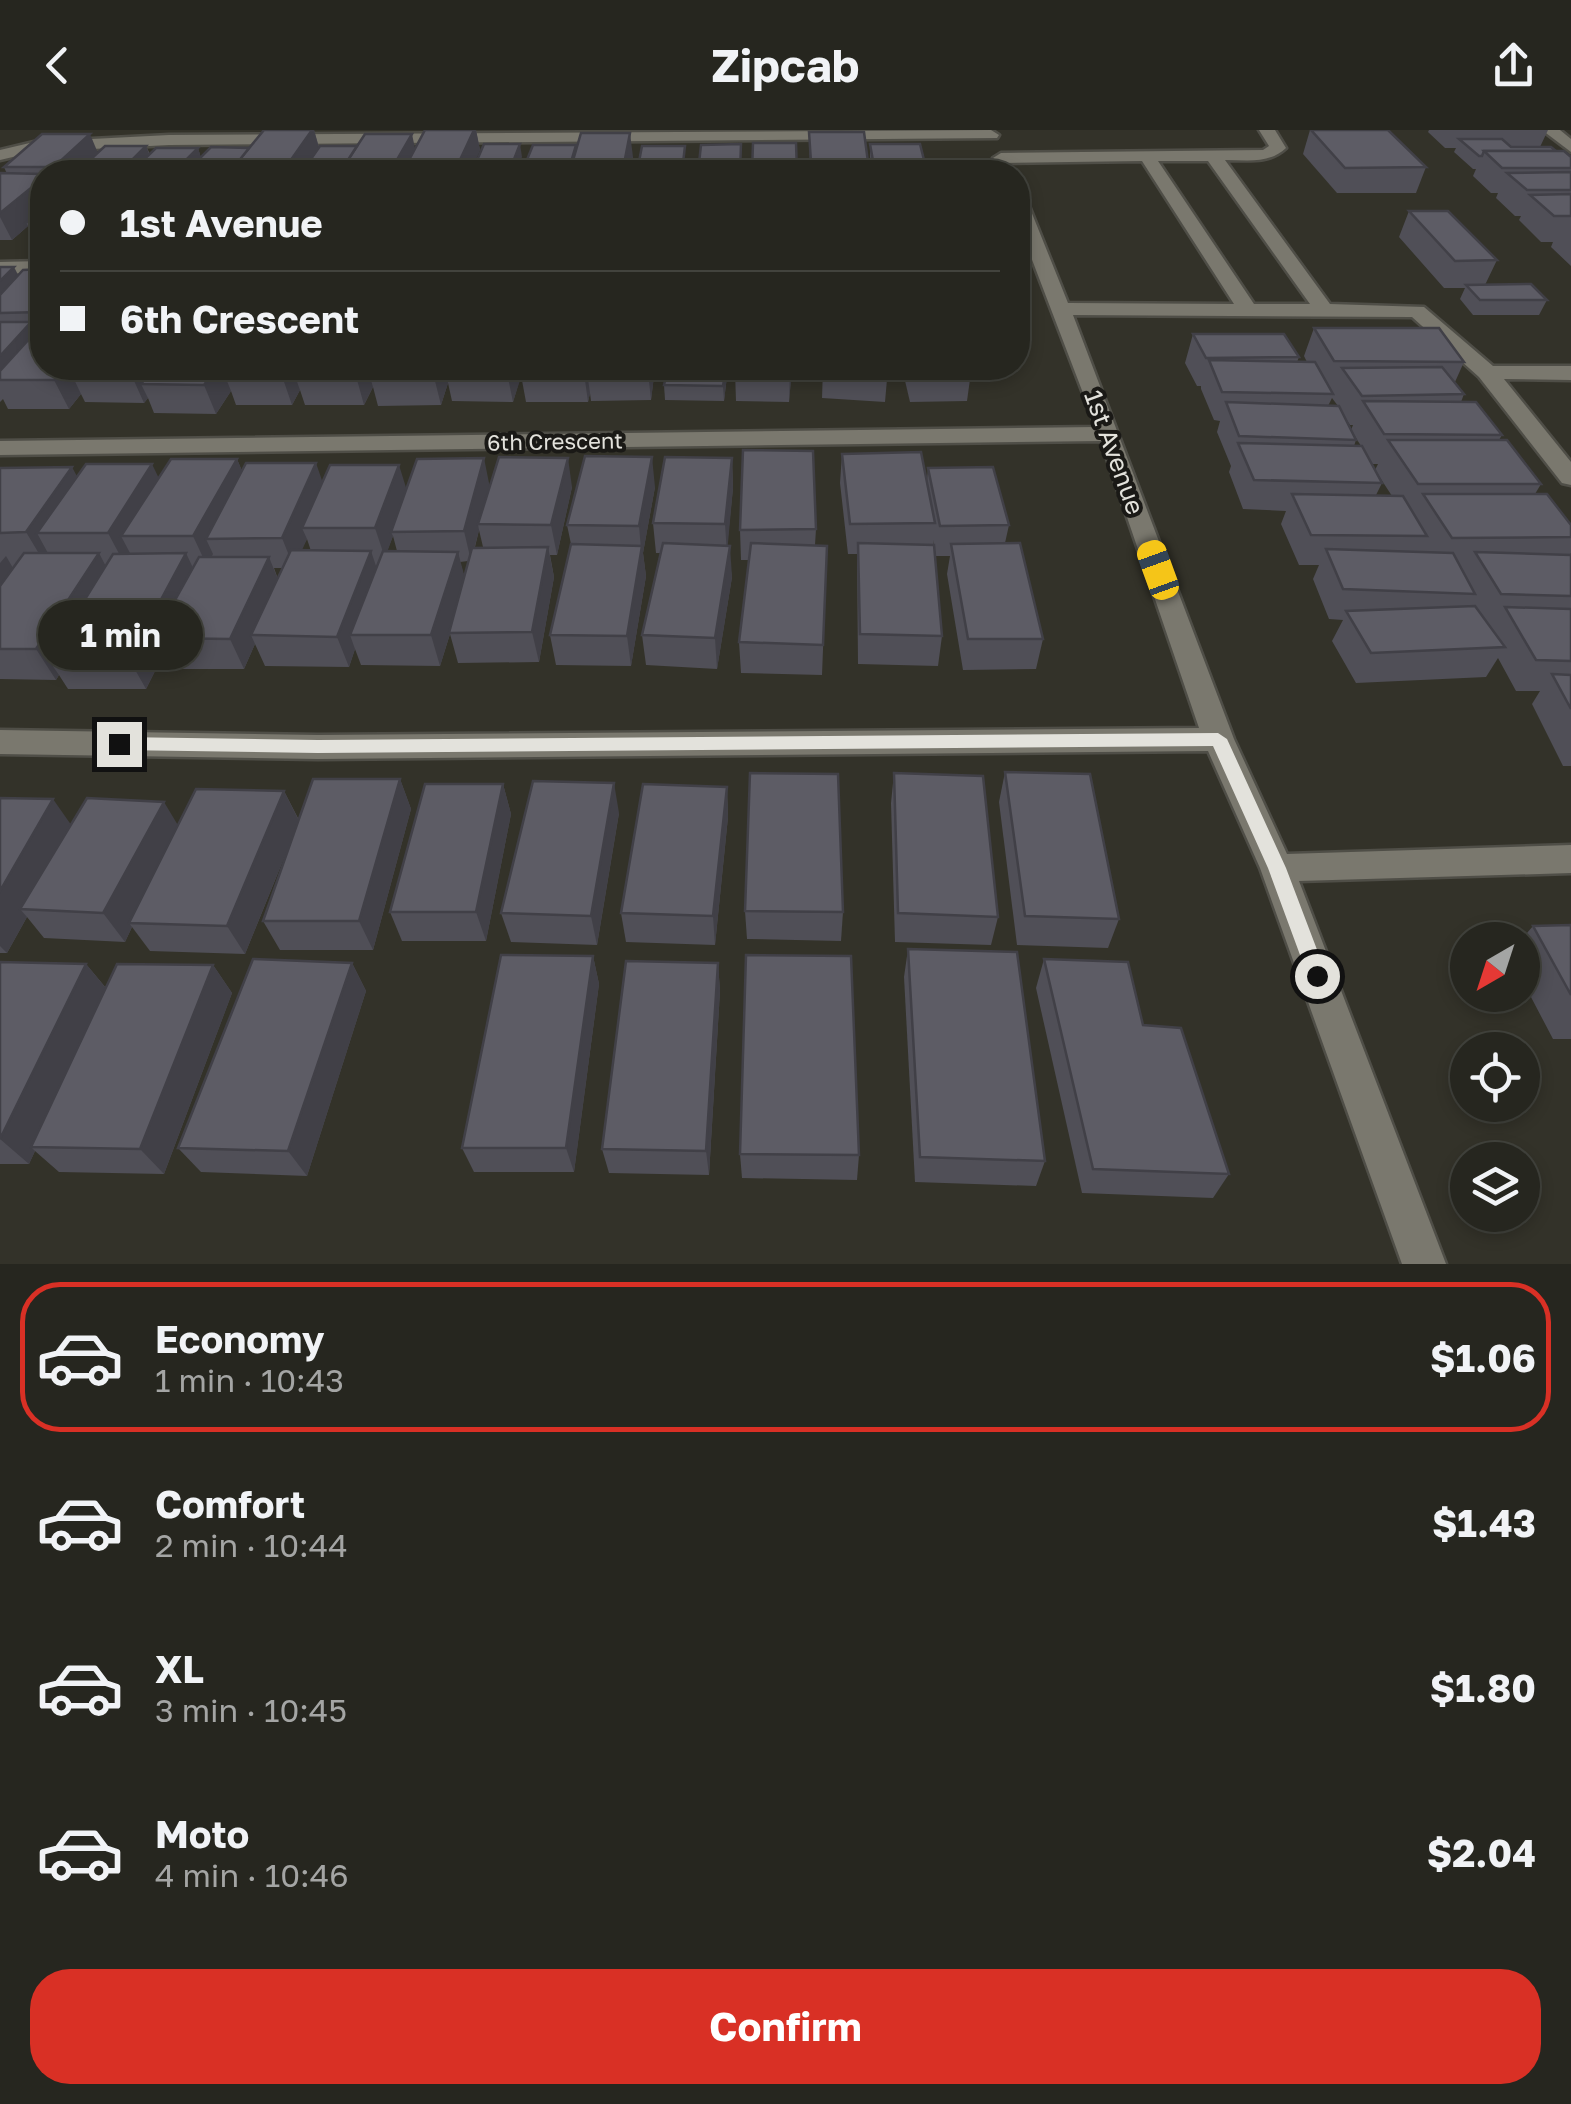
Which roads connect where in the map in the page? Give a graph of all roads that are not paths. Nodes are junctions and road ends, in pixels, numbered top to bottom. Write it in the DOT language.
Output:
graph roads {
  1 [pos="1267,130"];
  2 [pos="1550,130"];
  3 [pos="991,133"];
  4 [pos="1571,147"];
  5 [pos="0,155"];
  6 [pos="1146,157"];
  7 [pos="1214,158"];
  8 [pos="1002,160"];
  9 [pos="1030,164"];
  10 [pos="1030,265"];
  11 [pos="0,268"];
  12 [pos="30,268"];
  13 [pos="1060,309"];
  14 [pos="1249,310"];
  15 [pos="1324,310"];
  16 [pos="1487,372"];
  17 [pos="1571,373"];
  18 [pos="1110,434"];
  19 [pos="0,448"];
  20 [pos="1571,478"];
  21 [pos="1218,739"];
  22 [pos="0,742"];
  23 [pos="1571,859"];
  24 [pos="1277,868"];
  25 [pos="1424,1264"];
  1 -- 7 [label="street"];
  2 -- 4 [label="street"];
  3 -- 5 [label="street"];
  3 -- 8 [label="street"];
  6 -- 7 [label="street"];
  6 -- 9 [label="street"];
  6 -- 14 [label="street"];
  7 -- 15 [label="street"];
  10 -- 13 [label="street, 1st Avenue"];
  11 -- 12 [label="street"];
  13 -- 14 [label="street"];
  13 -- 18 [label="street, 1st Avenue"];
  14 -- 15 [label="street"];
  15 -- 16 [label="street"];
  16 -- 17 [label="street"];
  16 -- 20 [label="street"];
  18 -- 19 [label="street, 6th Crescent"];
  18 -- 21 [label="street, 1st Avenue"];
  21 -- 22 [label="street"];
  21 -- 24 [label="street, 1st Avenue"];
  23 -- 24 [label="street"];
  24 -- 25 [label="street, 1st Avenue"];
}
